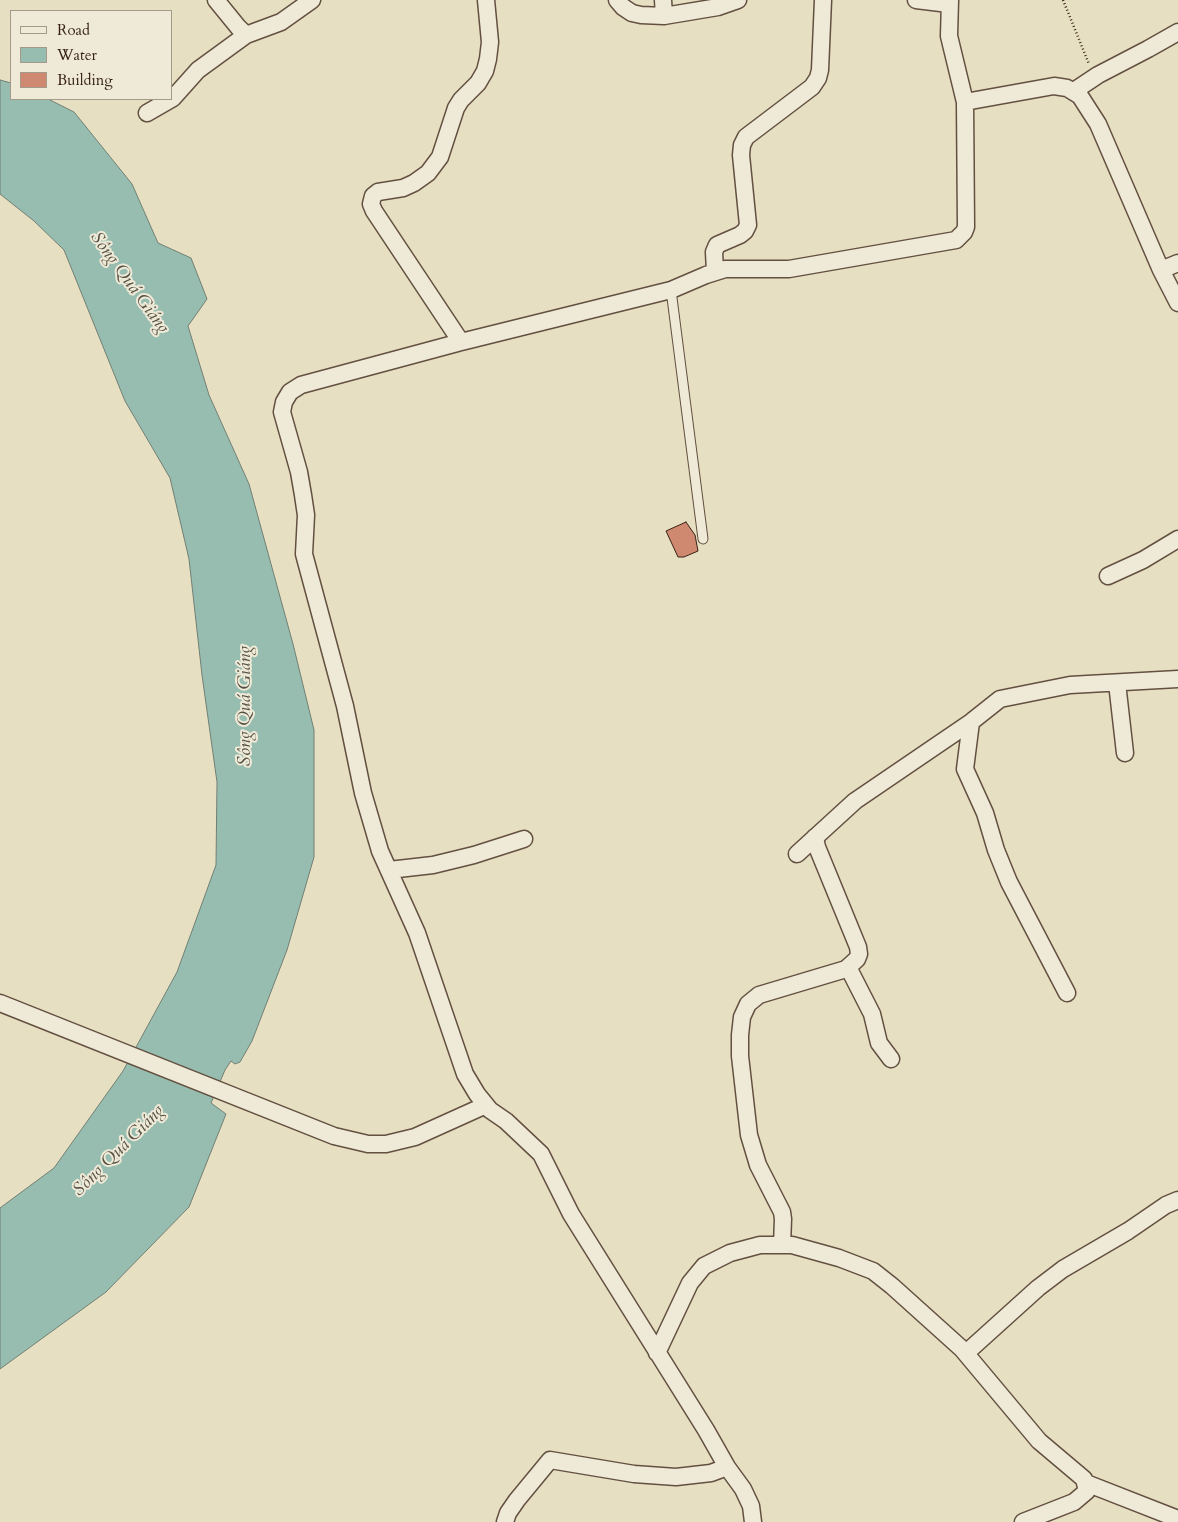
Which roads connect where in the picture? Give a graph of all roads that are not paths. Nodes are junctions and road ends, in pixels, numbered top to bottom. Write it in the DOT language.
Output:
graph roads {
  1 [pos="216,0"];
  2 [pos="312,0"];
  3 [pos="486,0"];
  4 [pos="616,0"];
  5 [pos="738,0"];
  6 [pos="823,0"];
  7 [pos="916,0"];
  8 [pos="950,2"];
  9 [pos="663,8"];
  10 [pos="1178,32"];
  11 [pos="246,35"];
  12 [pos="1074,91"];
  13 [pos="172,99"];
  14 [pos="170,100"];
  15 [pos="964,102"];
  16 [pos="147,113"];
  17 [pos="1178,263"];
  18 [pos="1161,270"];
  19 [pos="715,272"];
  20 [pos="671,290"];
  21 [pos="1178,303"];
  22 [pos="462,342"];
  23 [pos="703,539"];
  24 [pos="1178,540"];
  25 [pos="1108,576"];
  26 [pos="1178,679"];
  27 [pos="1117,683"];
  28 [pos="971,722"];
  29 [pos="1125,753"];
  30 [pos="815,837"];
  31 [pos="524,839"];
  32 [pos="797,854"];
  33 [pos="389,870"];
  34 [pos="848,967"];
  35 [pos="1067,993"];
  36 [pos="0,1003"];
  37 [pos="891,1059"];
  38 [pos="486,1105"];
  39 [pos="1178,1200"];
  40 [pos="782,1245"];
  41 [pos="657,1353"];
  42 [pos="966,1353"];
  43 [pos="727,1467"];
  44 [pos="1086,1483"];
  45 [pos="1178,1519"];
  46 [pos="505,1522"];
  47 [pos="753,1522"];
  48 [pos="1023,1522"];
  1 -- 11 [label="street"];
  2 -- 11 [label="street"];
  3 -- 22 [label="street"];
  4 -- 9 [label="street"];
  5 -- 9 [label="street"];
  6 -- 19 [label="street"];
  7 -- 8 [label="street"];
  8 -- 15 [label="street"];
  10 -- 12 [label="street"];
  11 -- 13 [label="street"];
  12 -- 15 [label="street"];
  12 -- 18 [label="street"];
  14 -- 16 [label="street"];
  15 -- 19 [label="street"];
  17 -- 18 [label="street"];
  18 -- 21 [label="street"];
  19 -- 20 [label="street"];
  20 -- 22 [label="street"];
  20 -- 23 [label="lane"];
  22 -- 33 [label="street"];
  24 -- 25 [label="street"];
  26 -- 27 [label="street"];
  27 -- 28 [label="street"];
  27 -- 29 [label="street"];
  28 -- 30 [label="street"];
  28 -- 35 [label="street"];
  30 -- 32 [label="street"];
  30 -- 34 [label="street"];
  31 -- 33 [label="street"];
  33 -- 38 [label="street"];
  34 -- 37 [label="street"];
  34 -- 40 [label="street"];
  36 -- 38 [label="street"];
  38 -- 41 [label="street"];
  39 -- 42 [label="street"];
  40 -- 41 [label="street"];
  40 -- 42 [label="street"];
  41 -- 43 [label="street"];
  42 -- 44 [label="street"];
  43 -- 46 [label="street"];
  43 -- 47 [label="street"];
  44 -- 45 [label="street"];
  44 -- 48 [label="street"];
}
